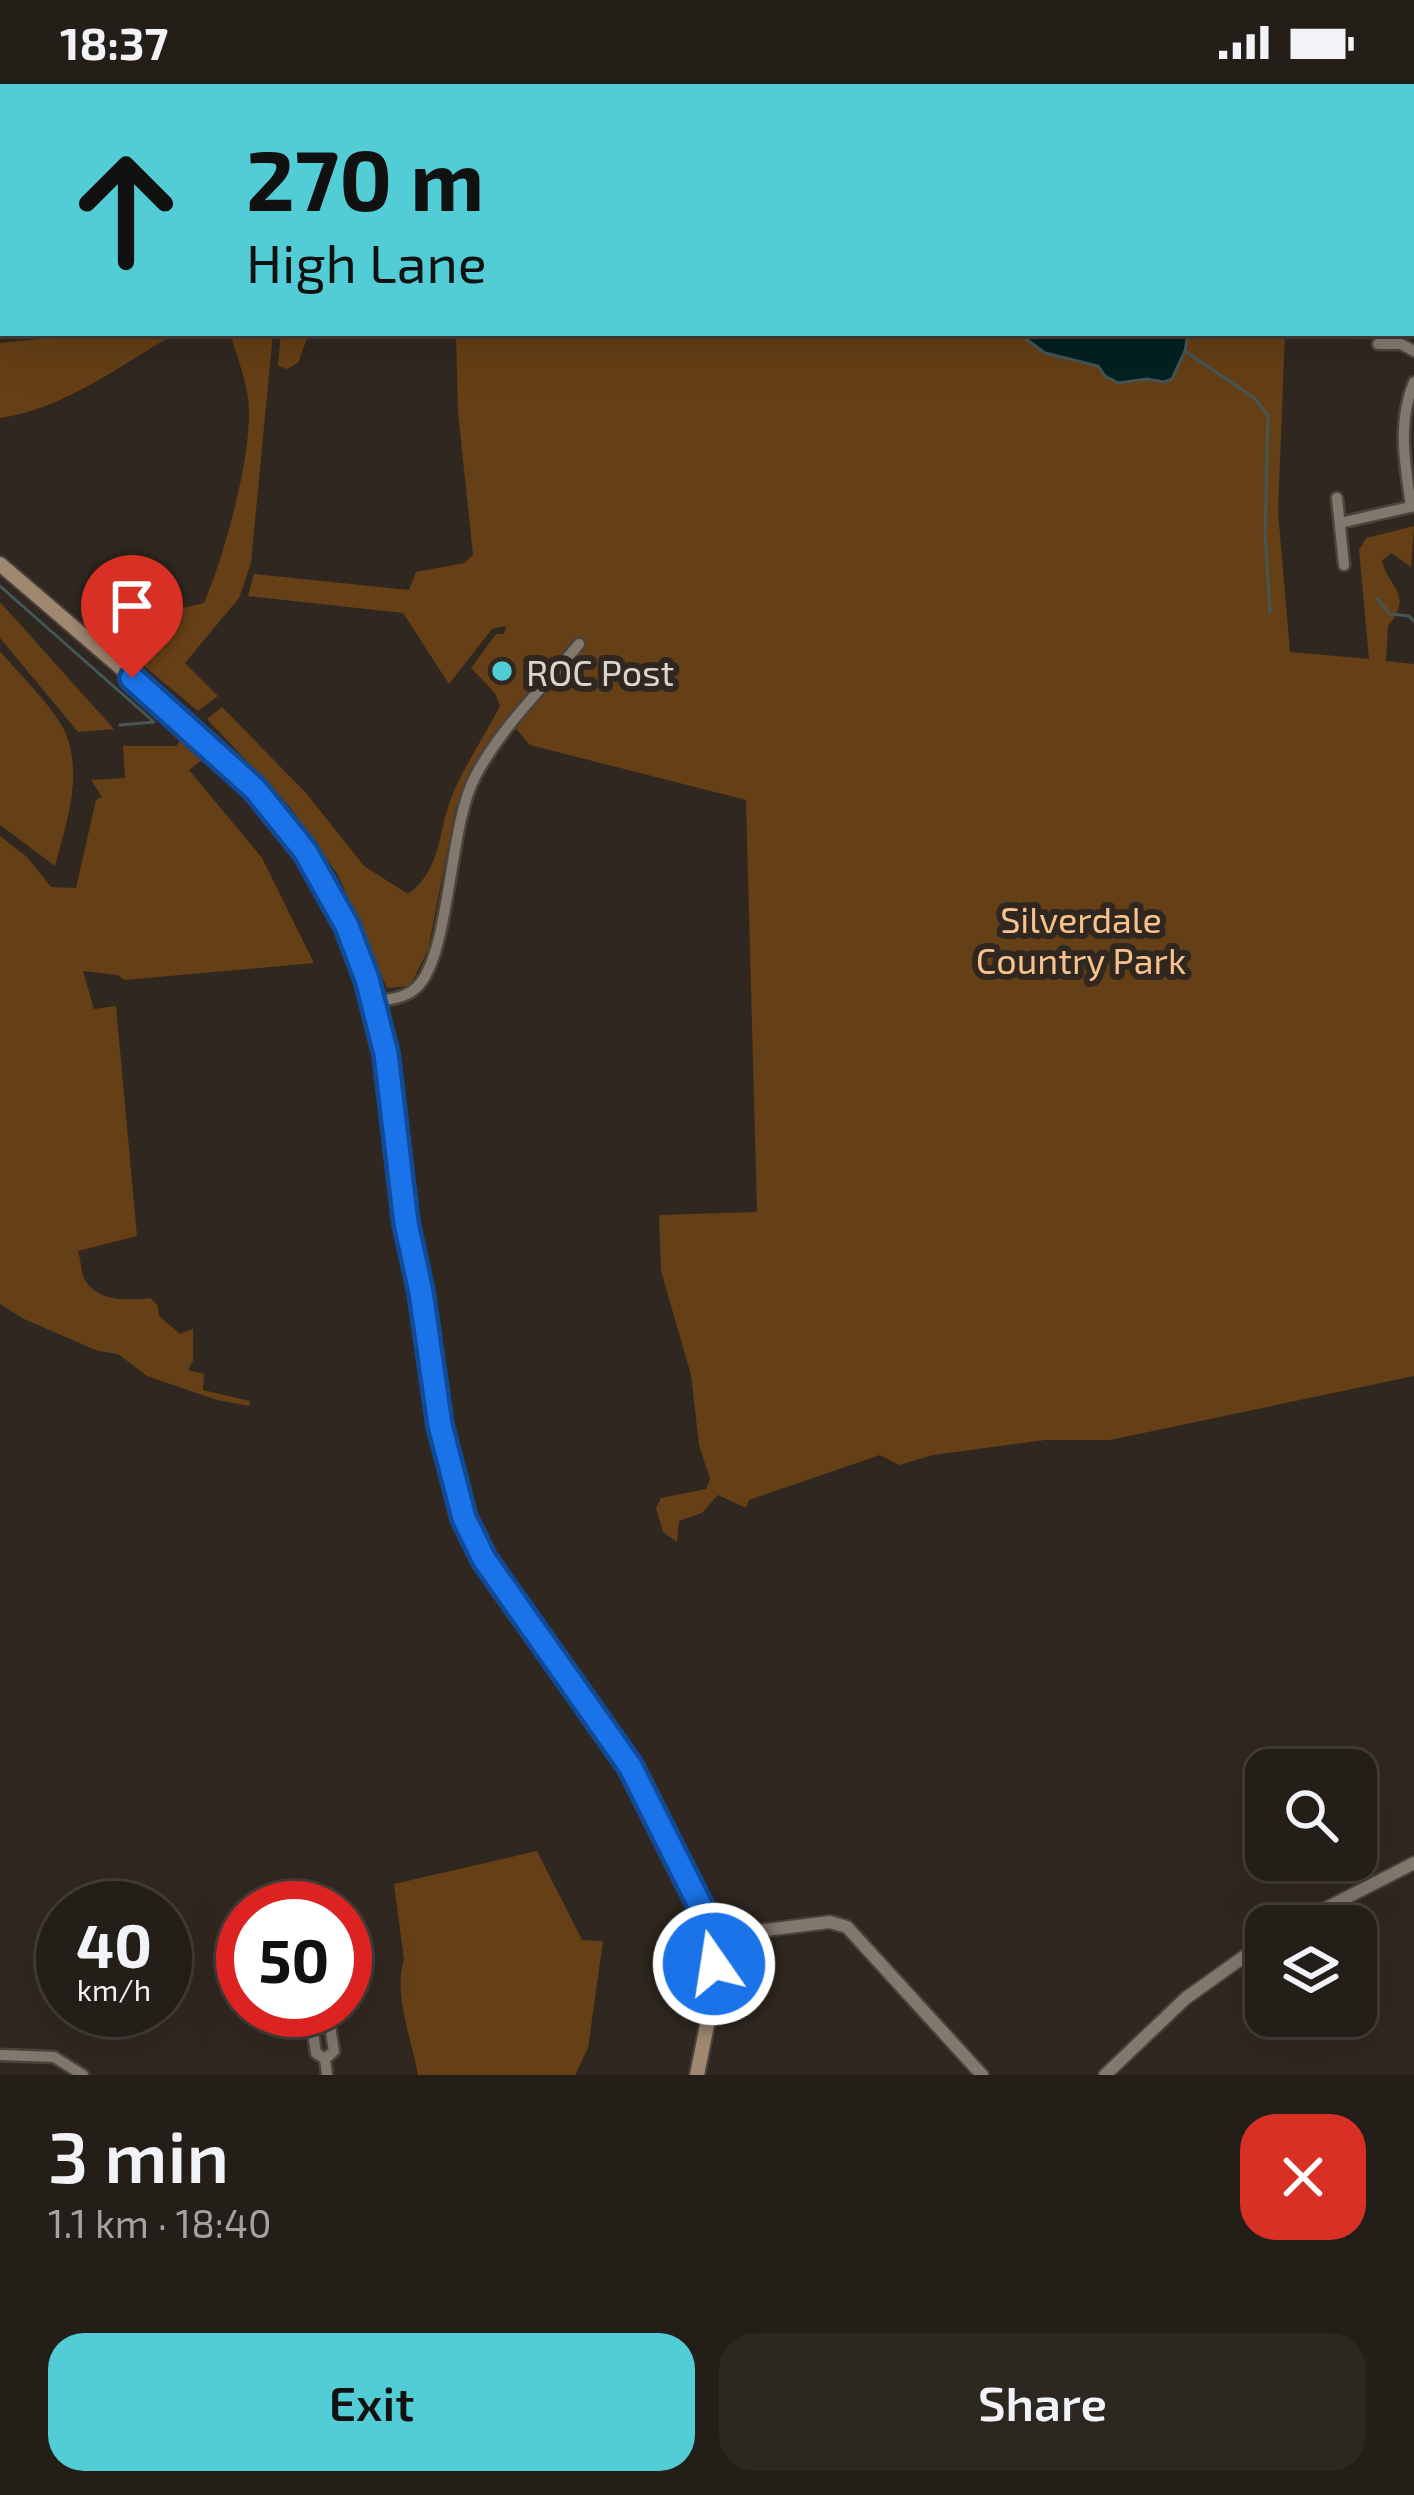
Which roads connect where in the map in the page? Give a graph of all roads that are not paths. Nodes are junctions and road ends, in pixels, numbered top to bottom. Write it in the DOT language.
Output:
graph roads {
  1 [pos="1378,344"];
  2 [pos="1414,351"];
  3 [pos="1414,382"];
  4 [pos="1409,412"];
  5 [pos="1337,498"];
  6 [pos="1413,506"];
  7 [pos="1340,524"];
  8 [pos="0,564"];
  9 [pos="1344,565"];
  10 [pos="579,644"];
  11 [pos="374,1002"];
  12 [pos="1414,1863"];
  13 [pos="1332,1905"];
  14 [pos="711,1930"];
  15 [pos="1245,1955"];
  16 [pos="0,2055"];
  17 [pos="325,2059"];
  18 [pos="83,2075"];
  19 [pos="327,2075"];
  20 [pos="697,2075"];
  21 [pos="982,2075"];
  22 [pos="1105,2075"];
  1 -- 2 [label="street"];
  3 -- 4 [label="street"];
  4 -- 6 [label="street"];
  5 -- 7 [label="street"];
  6 -- 7 [label="street"];
  7 -- 9 [label="street"];
  8 -- 11 [label="main road"];
  10 -- 11 [label="street"];
  11 -- 14 [label="main road"];
  12 -- 13 [label="street"];
  14 -- 20 [label="main road"];
  14 -- 21 [label="street"];
  15 -- 22 [label="street"];
  16 -- 18 [label="street"];
  17 -- 19 [label="street"];
}
